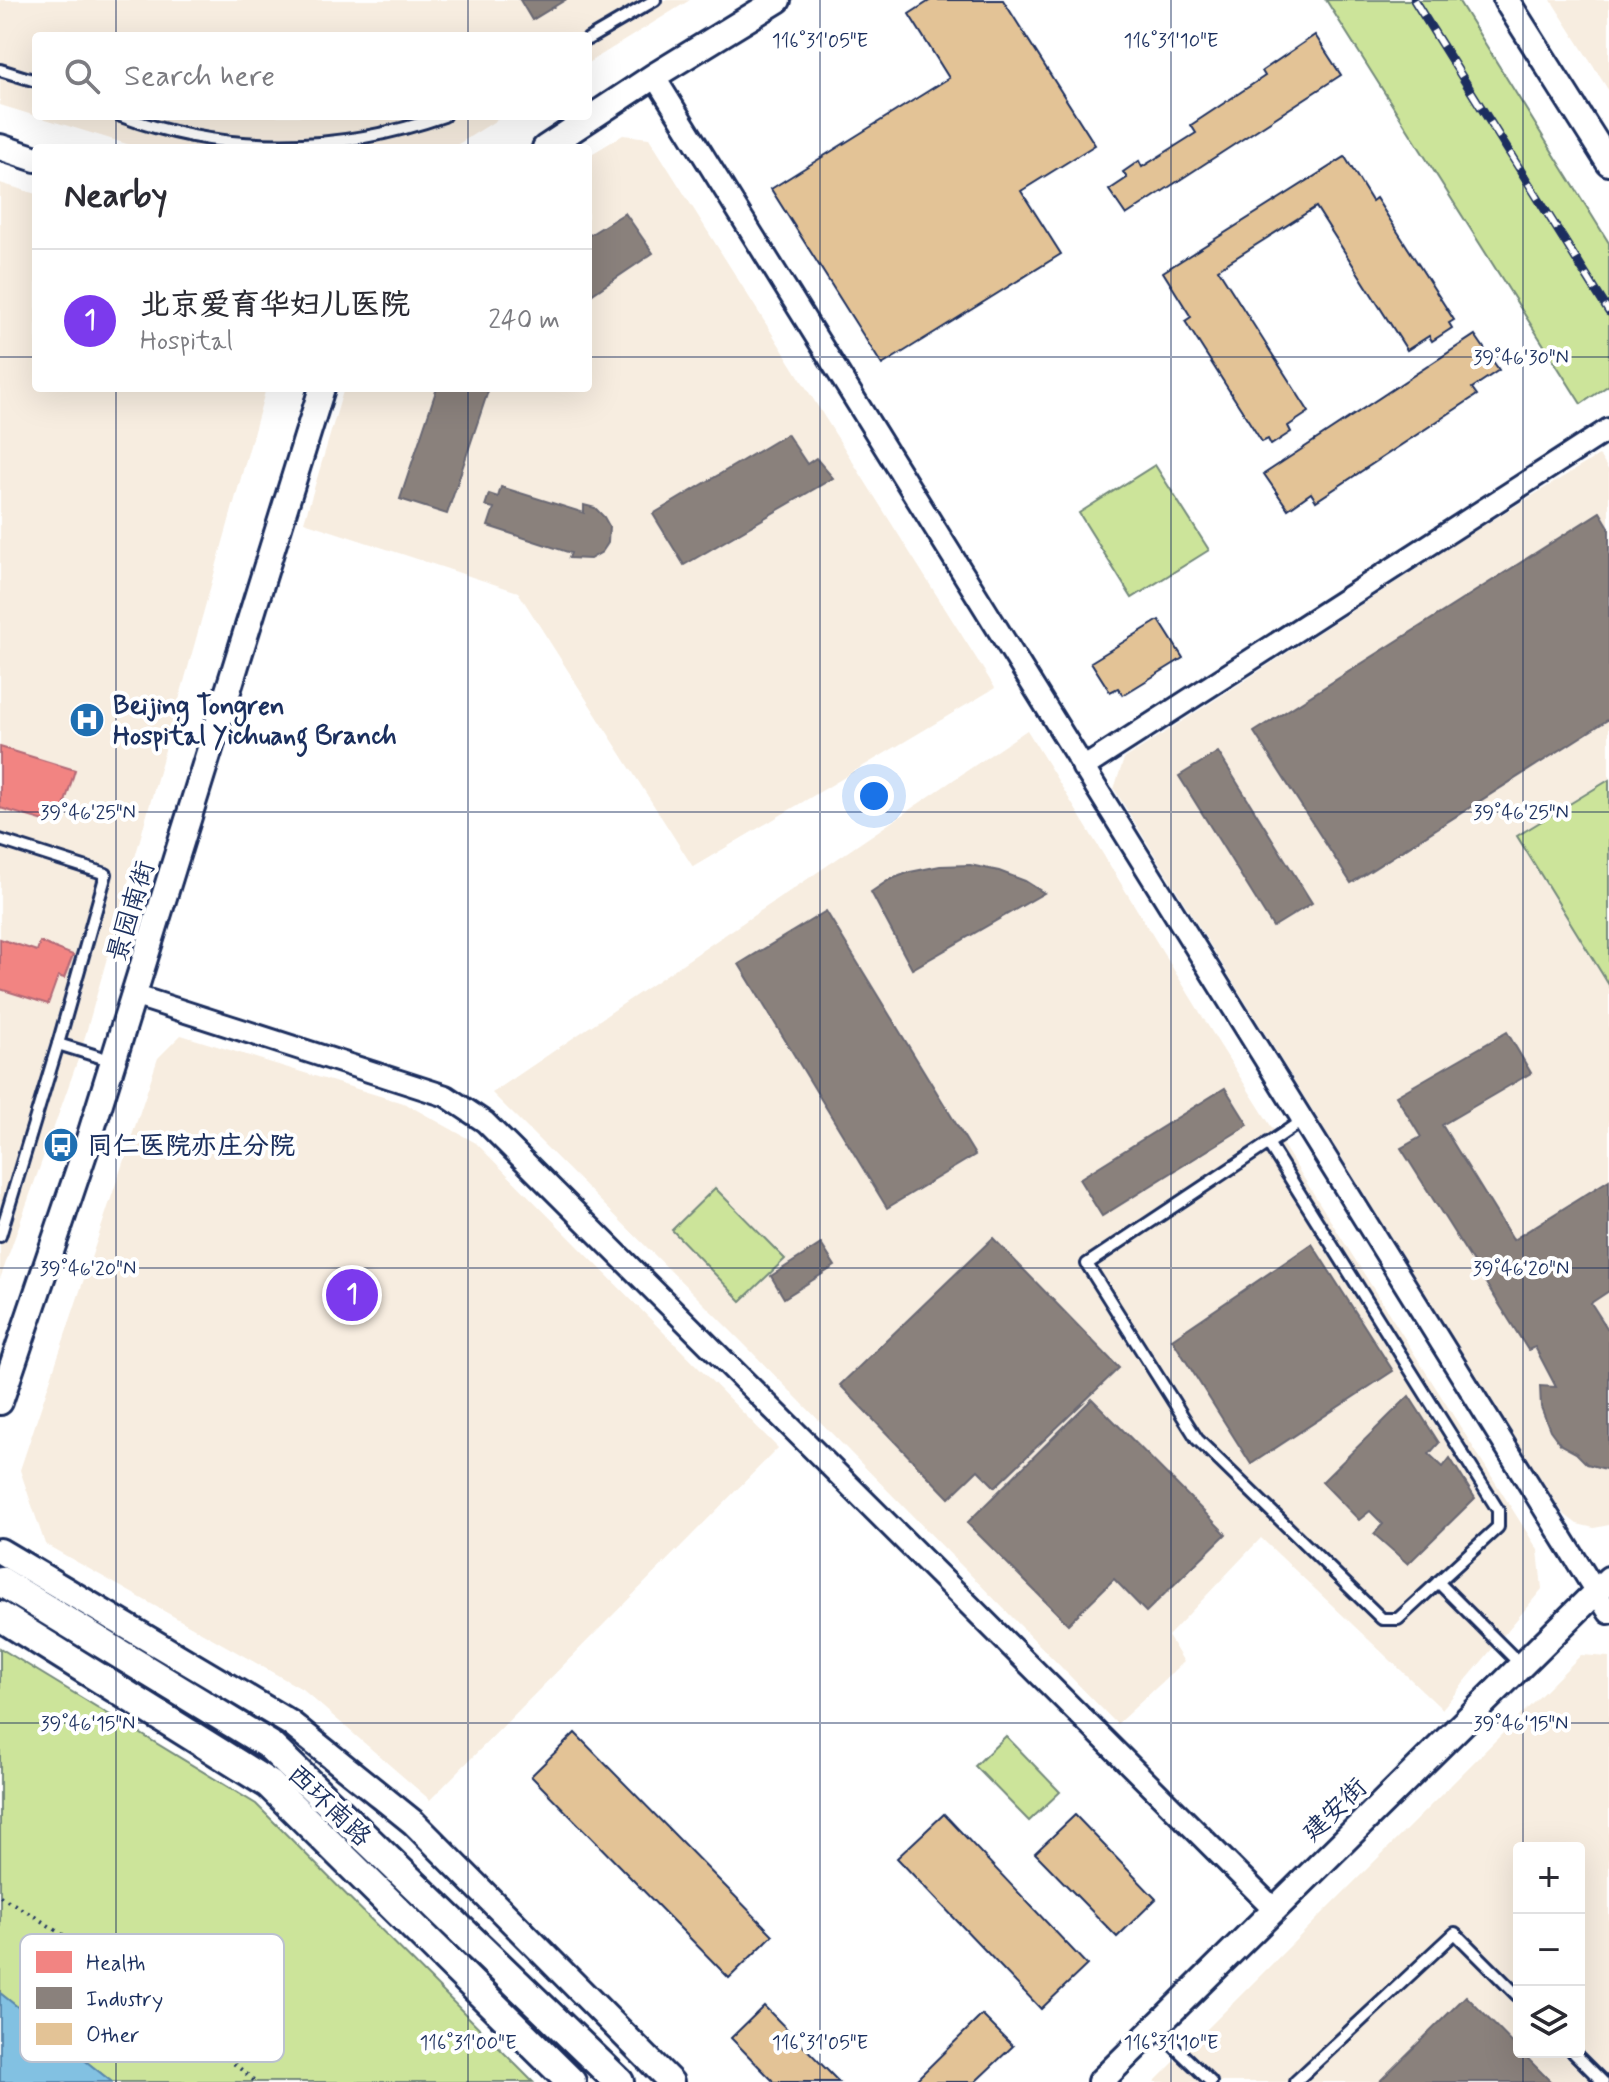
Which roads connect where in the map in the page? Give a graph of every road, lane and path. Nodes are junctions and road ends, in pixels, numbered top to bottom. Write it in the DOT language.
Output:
graph roads {
  1 [pos="655,0"];
  2 [pos="778,0"];
  3 [pos="1506,0"];
  4 [pos="592,37"];
  5 [pos="0,70"];
  6 [pos="654,76"];
  7 [pos="32,80"];
  8 [pos="592,117"];
  9 [pos="136,120"];
  10 [pos="433,120"];
  11 [pos="587,120"];
  12 [pos="250,144"];
  13 [pos="304,144"];
  14 [pos="551,144"];
  15 [pos="0,147"];
  16 [pos="32,158"];
  17 [pos="1609,163"];
  18 [pos="321,392"];
  19 [pos="1609,429"];
  20 [pos="1083,768"];
  21 [pos="0,840"];
  22 [pos="133,995"];
  23 [pos="58,1044"];
  24 [pos="113,1061"];
  25 [pos="1303,1120"];
  26 [pos="1268,1143"];
  27 [pos="0,1236"];
  28 [pos="0,1402"];
  29 [pos="0,1551"];
  30 [pos="0,1581"];
  31 [pos="1438,1582"];
  32 [pos="1602,1585"];
  33 [pos="1609,1613"];
  34 [pos="0,1616"];
  35 [pos="1521,1665"];
  36 [pos="0,1896"];
  37 [pos="1273,1908"];
  38 [pos="63,1934"];
  39 [pos="1513,1991"];
  40 [pos="1155,2027"];
  41 [pos="1579,2058"];
  42 [pos="232,2062"];
  43 [pos="256,2082"];
  44 [pos="571,2082"];
  45 [pos="619,2082"];
  46 [pos="671,2082"];
  47 [pos="1100,2082"];
  48 [pos="1211,2082"];
  49 [pos="1295,2082"];
  50 [pos="1603,2082"];
  1 -- 4 [label="lane"];
  2 -- 6 [label="street"];
  3 -- 17 [label="street"];
  5 -- 7 [label="lane"];
  6 -- 8 [label="street"];
  6 -- 20 [label="street"];
  9 -- 12 [label="lane"];
  10 -- 13 [label="lane"];
  11 -- 14 [label="street"];
  15 -- 16 [label="street"];
  18 -- 22 [label="street, 景园南街"];
  19 -- 20 [label="street"];
  20 -- 25 [label="street"];
  21 -- 23 [label="lane"];
  22 -- 24 [label="street, 景园南街"];
  22 -- 37 [label="street"];
  23 -- 24 [label="lane"];
  23 -- 27 [label="lane"];
  24 -- 28 [label="street, 景园南街"];
  25 -- 26 [label="lane"];
  25 -- 32 [label="street"];
  26 -- 31 [label="lane"];
  26 -- 31 [label="lane"];
  29 -- 46 [label="street"];
  30 -- 45 [label="main road, 西环南路"];
  31 -- 35 [label="lane"];
  32 -- 33 [label="street"];
  32 -- 35 [label="street, 建安街"];
  34 -- 44 [label="main road, 西环南路"];
  35 -- 37 [label="street, 建安街"];
  36 -- 38 [label="path"];
  37 -- 40 [label="street, 建安街"];
  39 -- 49 [label="lane"];
  40 -- 47 [label="street, 建安街"];
  40 -- 48 [label="lane"];
  41 -- 50 [label="lane"];
  42 -- 43 [label="path"];
}
